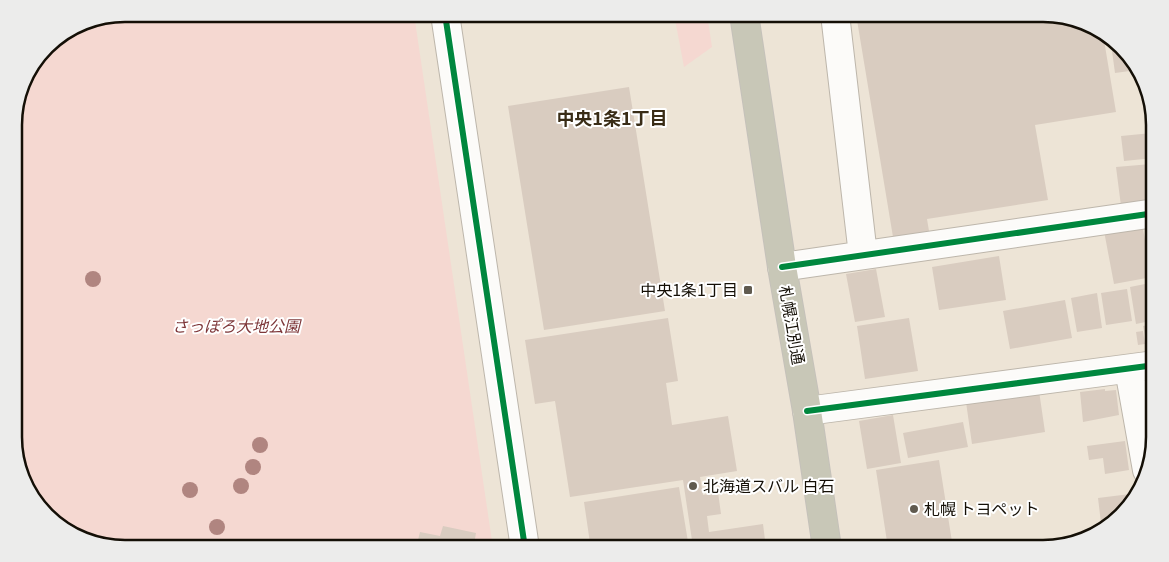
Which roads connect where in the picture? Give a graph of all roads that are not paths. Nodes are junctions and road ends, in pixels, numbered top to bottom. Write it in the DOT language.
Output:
graph roads {
  1 [pos="745,22"];
  2 [pos="836,22"];
  3 [pos="446,23"];
  4 [pos="1146,214"];
  5 [pos="863,255"];
  6 [pos="782,267"];
  7 [pos="1142,367"];
  8 [pos="807,411"];
  9 [pos="1146,445"];
  10 [pos="826,539"];
  11 [pos="524,540"];
  1 -- 6 [label="highway, 札幌江別通"];
  2 -- 5 [label="street"];
  3 -- 11 [label="street"];
  4 -- 5 [label="street"];
  5 -- 6 [label="street"];
  6 -- 8 [label="highway, 札幌江別通"];
  7 -- 8 [label="street"];
  7 -- 9 [label="street"];
  8 -- 10 [label="highway, 札幌江別通"];
}
